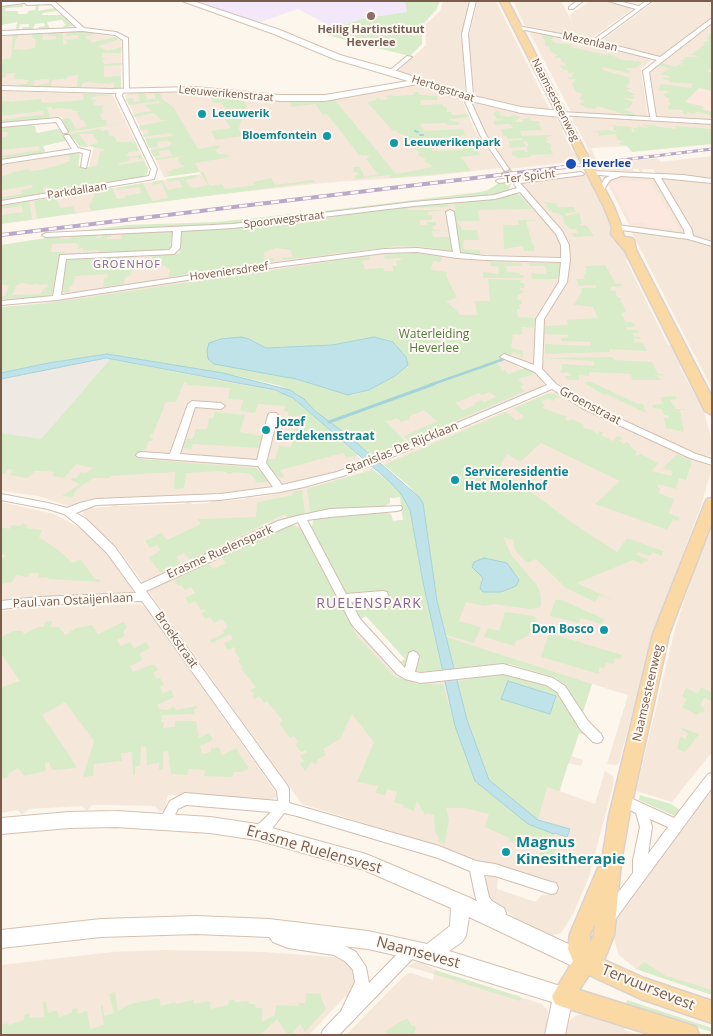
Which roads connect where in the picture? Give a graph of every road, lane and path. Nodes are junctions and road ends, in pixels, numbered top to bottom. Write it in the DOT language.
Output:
graph roads {
  1 [pos="185,1"];
  2 [pos="473,1"];
  3 [pos="504,1"];
  4 [pos="581,1"];
  5 [pos="610,1"];
  6 [pos="650,1"];
  7 [pos="30,2"];
  8 [pos="52,2"];
  9 [pos="1,4"];
  10 [pos="571,8"];
  11 [pos="640,8"];
  12 [pos="712,20"];
  13 [pos="82,28"];
  14 [pos="518,28"];
  15 [pos="1,33"];
  16 [pos="594,42"];
  17 [pos="409,58"];
  18 [pos="661,59"];
  19 [pos="391,72"];
  20 [pos="419,81"];
  21 [pos="1,88"];
  22 [pos="123,91"];
  23 [pos="469,98"];
  24 [pos="562,114"];
  25 [pos="653,119"];
  26 [pos="712,122"];
  27 [pos="1,125"];
  28 [pos="76,150"];
  29 [pos="1,162"];
  30 [pos="84,167"];
  31 [pos="506,169"];
  32 [pos="588,172"];
  33 [pos="633,174"];
  34 [pos="656,176"];
  35 [pos="712,180"];
  36 [pos="499,181"];
  37 [pos="521,189"];
  38 [pos="600,190"];
  39 [pos="1,203"];
  40 [pos="450,212"];
  41 [pos="618,227"];
  42 [pos="177,229"];
  43 [pos="46,235"];
  44 [pos="689,237"];
  45 [pos="712,244"];
  46 [pos="457,256"];
  47 [pos="566,260"];
  48 [pos="57,298"];
  49 [pos="1,303"];
  50 [pos="504,357"];
  51 [pos="538,370"];
  52 [pos="553,386"];
  53 [pos="221,406"];
  54 [pos="712,411"];
  55 [pos="273,415"];
  56 [pos="141,455"];
  57 [pos="174,456"];
  58 [pos="712,462"];
  59 [pos="261,463"];
  60 [pos="280,489"];
  61 [pos="1,497"];
  62 [pos="712,503"];
  63 [pos="397,508"];
  64 [pos="68,512"];
  65 [pos="301,518"];
  66 [pos="707,526"];
  67 [pos="143,593"];
  68 [pos="383,595"];
  69 [pos="343,598"];
  70 [pos="1,605"];
  71 [pos="413,656"];
  72 [pos="409,676"];
  73 [pos="597,738"];
  74 [pos="712,778"];
  75 [pos="622,800"];
  76 [pos="282,807"];
  77 [pos="641,808"];
  78 [pos="165,820"];
  79 [pos="676,825"];
  80 [pos="1,826"];
  81 [pos="257,832"];
  82 [pos="611,862"];
  83 [pos="476,867"];
  84 [pos="640,873"];
  85 [pos="551,888"];
  86 [pos="461,903"];
  87 [pos="606,921"];
  88 [pos="511,927"];
  89 [pos="269,928"];
  90 [pos="1,940"];
  91 [pos="420,952"];
  92 [pos="585,962"];
  93 [pos="563,996"];
  94 [pos="712,1012"];
  95 [pos="347,1015"];
  96 [pos="328,1035"];
  97 [pos="555,1035"];
  98 [pos="688,1035"];
  1 -- 19 [label="street, Hertogstraat"];
  2 -- 23 [label="street"];
  3 -- 14 [label="main road, Naamsesteenweg"];
  4 -- 10 [label="street"];
  5 -- 11 [label="street"];
  6 -- 11 [label="street"];
  7 -- 8 [label="street"];
  7 -- 9 [label="street"];
  8 -- 13 [label="street"];
  11 -- 16 [label="street"];
  12 -- 18 [label="street"];
  13 -- 15 [label="street"];
  13 -- 22 [label="street"];
  14 -- 16 [label="street, Mezenlaan"];
  14 -- 24 [label="main road, Naamsesteenweg"];
  16 -- 18 [label="street, Mezenlaan"];
  17 -- 19 [label="street"];
  18 -- 25 [label="street"];
  19 -- 20 [label="street, Hertogstraat"];
  20 -- 22 [label="street, Leeuwerikenstraat"];
  20 -- 23 [label="street, Hertogstraat"];
  21 -- 22 [label="street, Leeuwerikenstraat"];
  22 -- 39 [label="street, Parkdallaan"];
  23 -- 24 [label="street, Hertogstraat"];
  23 -- 31 [label="street"];
  24 -- 25 [label="street, Hertogstraat"];
  24 -- 32 [label="main road, Naamsesteenweg"];
  25 -- 26 [label="street, Hertogstraat"];
  27 -- 28 [label="street"];
  28 -- 29 [label="street"];
  28 -- 30 [label="street"];
  32 -- 33 [label="street"];
  32 -- 36 [label="street, Ter Spicht"];
  32 -- 37 [label="street"];
  32 -- 38 [label="main road, Naamsesteenweg"];
  33 -- 34 [label="street"];
  33 -- 38 [label="street"];
  34 -- 35 [label="street"];
  34 -- 44 [label="street"];
  37 -- 42 [label="street, Spoorwegstraat"];
  37 -- 47 [label="street"];
  38 -- 41 [label="main road, Naamsesteenweg"];
  40 -- 46 [label="street"];
  41 -- 44 [label="street"];
  41 -- 54 [label="main road, Naamsesteenweg"];
  42 -- 43 [label="street, Spoorwegstraat"];
  42 -- 48 [label="street"];
  44 -- 45 [label="street"];
  46 -- 47 [label="street, Hoveniersdreef"];
  46 -- 48 [label="street, Hoveniersdreef"];
  47 -- 51 [label="street"];
  48 -- 49 [label="street, Hoveniersdreef"];
  50 -- 51 [label="street"];
  51 -- 52 [label="street, Groenstraat"];
  52 -- 58 [label="street, Groenstraat"];
  52 -- 60 [label="street, Stanislas De Rijcklaan"];
  53 -- 57 [label="street"];
  55 -- 59 [label="street"];
  56 -- 57 [label="street"];
  57 -- 59 [label="street"];
  59 -- 60 [label="street"];
  60 -- 64 [label="street, Stanislas De Rijcklaan"];
  61 -- 64 [label="street, Broekstraat"];
  62 -- 66 [label="main road, Naamsesteenweg"];
  63 -- 65 [label="street, Erasme Ruelenspark"];
  64 -- 67 [label="street, Broekstraat"];
  65 -- 67 [label="street, Erasme Ruelenspark"];
  65 -- 69 [label="street"];
  66 -- 75 [label="main road, Naamsesteenweg"];
  67 -- 70 [label="street, Paul van Ostaijenlaan"];
  67 -- 76 [label="street, Broekstraat"];
  68 -- 69 [label="street"];
  69 -- 72 [label="street"];
  71 -- 72 [label="street"];
  72 -- 73 [label="street"];
  74 -- 79 [label="street"];
  75 -- 77 [label="street"];
  75 -- 82 [label="main road, Naamsesteenweg"];
  76 -- 78 [label="street, Erasme Ruelensvest"];
  76 -- 81 [label="street"];
  76 -- 83 [label="street, Erasme Ruelensvest"];
  77 -- 79 [label="street"];
  77 -- 84 [label="street"];
  78 -- 80 [label="street, Erasme Ruelensvest"];
  78 -- 81 [label="street, Erasme Ruelensvest"];
  79 -- 84 [label="street"];
  81 -- 86 [label="street, Erasme Ruelensvest"];
  82 -- 87 [label="main road, Naamsesteenweg"];
  82 -- 92 [label="main road, Naamsesteenweg"];
  83 -- 85 [label="street, Erasme Ruelensvest"];
  83 -- 88 [label="street, Erasme Ruelensvest"];
  84 -- 87 [label="street"];
  86 -- 88 [label="street, Erasme Ruelensvest"];
  86 -- 91 [label="street"];
  87 -- 92 [label="main road, Naamsesteenweg"];
  88 -- 92 [label="street, Erasme Ruelensvest"];
  89 -- 90 [label="street, Naamsevest"];
  89 -- 91 [label="street, Naamsevest"];
  89 -- 95 [label="street"];
  91 -- 93 [label="street, Naamsevest"];
  91 -- 95 [label="street"];
  92 -- 93 [label="main road"];
  92 -- 94 [label="main road, Tervuursevest"];
  93 -- 97 [label="street"];
  93 -- 98 [label="main road"];
  95 -- 96 [label="street"];
}
